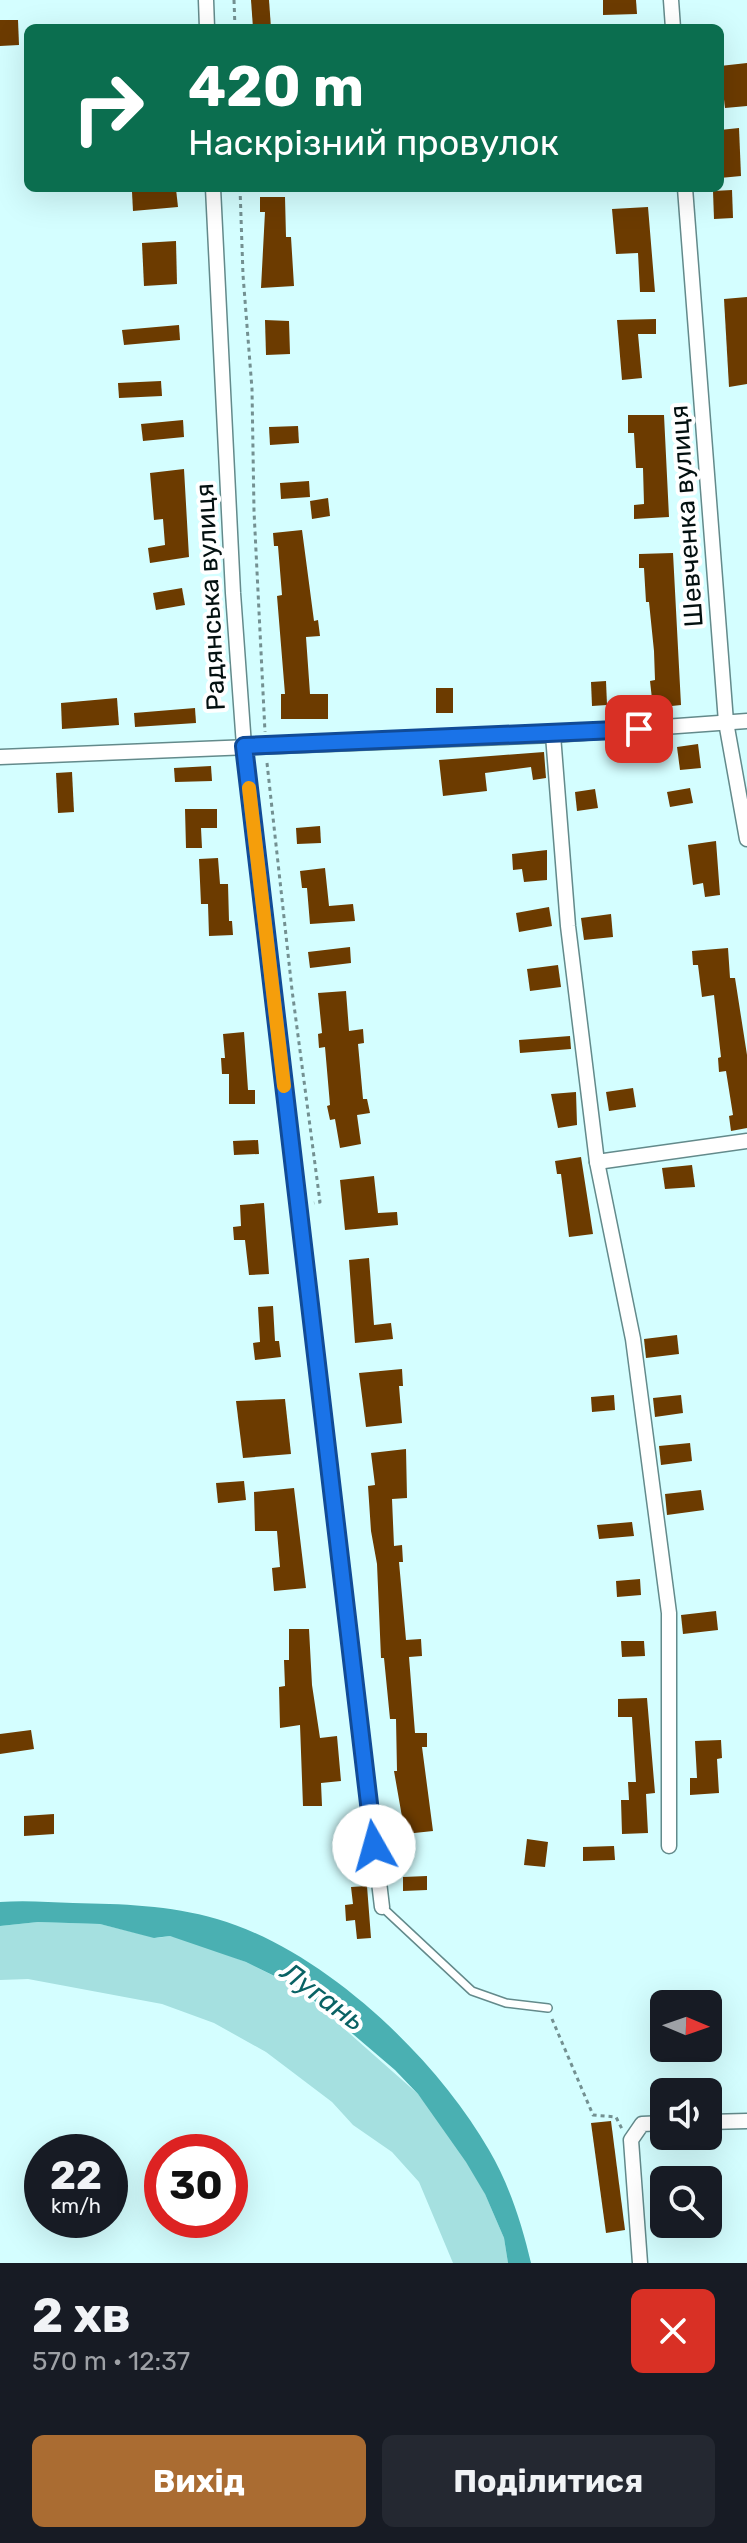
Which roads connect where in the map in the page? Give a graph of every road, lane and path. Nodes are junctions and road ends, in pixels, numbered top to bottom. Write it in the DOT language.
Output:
graph roads {
  1 [pos="206,0"];
  2 [pos="234,0"];
  3 [pos="671,0"];
  4 [pos="207,24"];
  5 [pos="235,24"];
  6 [pos="673,24"];
  7 [pos="213,192"];
  8 [pos="240,192"];
  9 [pos="685,192"];
  10 [pos="747,721"];
  11 [pos="726,722"];
  12 [pos="553,735"];
  13 [pos="244,746"];
  14 [pos="266,746"];
  15 [pos="0,757"];
  16 [pos="747,839"];
  17 [pos="747,1141"];
  18 [pos="597,1162"];
  19 [pos="320,1202"];
  20 [pos="669,1846"];
  21 [pos="382,1907"];
  22 [pos="548,2008"];
  23 [pos="555,2029"];
  24 [pos="747,2121"];
  25 [pos="722,2122"];
  26 [pos="650,2124"];
  27 [pos="631,2140"];
  28 [pos="640,2263"];
  1 -- 4 [label="street"];
  2 -- 5 [label="path"];
  3 -- 6 [label="street"];
  7 -- 13 [label="street, Радянська вулиця"];
  8 -- 14 [label="path"];
  9 -- 11 [label="street, Шевченка вулиця"];
  10 -- 11 [label="street"];
  11 -- 12 [label="street"];
  11 -- 16 [label="street, Шевченка вулиця"];
  12 -- 14 [label="street"];
  12 -- 18 [label="street"];
  13 -- 14 [label="street"];
  13 -- 15 [label="street"];
  13 -- 21 [label="street, Радянська вулиця"];
  14 -- 19 [label="path"];
  17 -- 18 [label="street"];
  18 -- 20 [label="street"];
  21 -- 22 [label="lane"];
  23 -- 27 [label="path"];
  24 -- 25 [label="street"];
  26 -- 27 [label="street"];
  27 -- 28 [label="street"];
}
